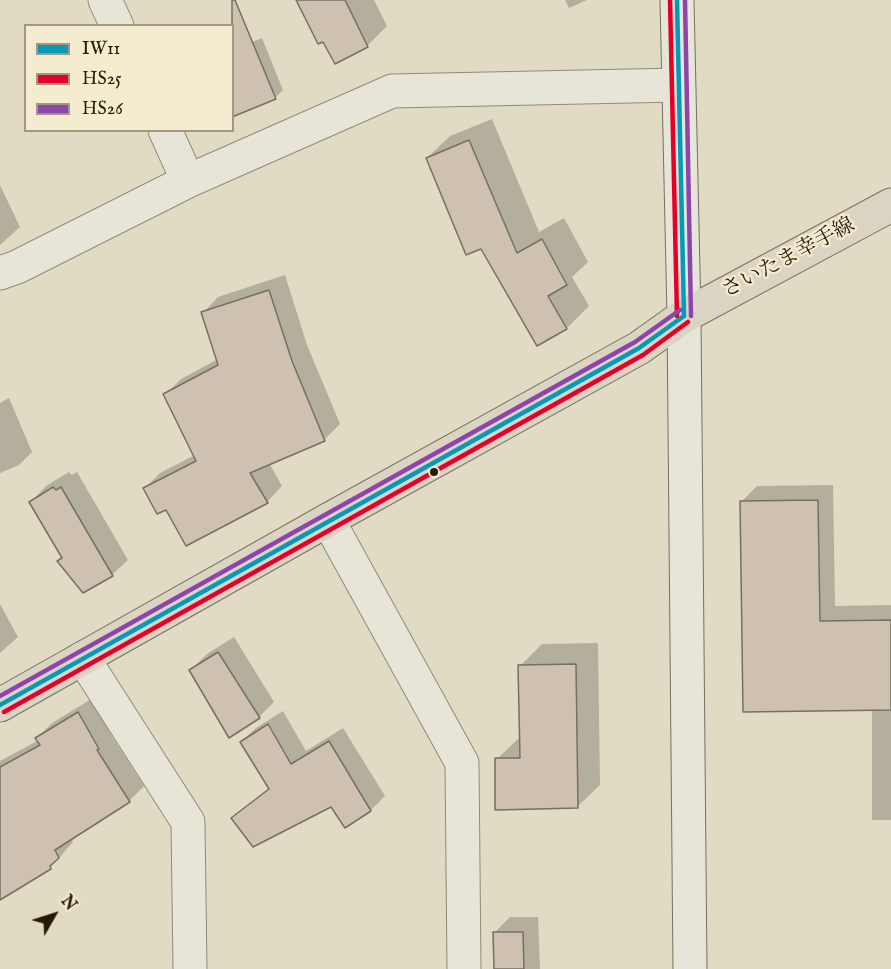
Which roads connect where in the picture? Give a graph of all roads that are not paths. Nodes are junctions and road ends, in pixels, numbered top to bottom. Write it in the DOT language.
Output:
graph roads {
  1 [pos="105,0"];
  2 [pos="677,0"];
  3 [pos="116,24"];
  4 [pos="678,86"];
  5 [pos="166,132"];
  6 [pos="188,181"];
  7 [pos="891,205"];
  8 [pos="0,273"];
  9 [pos="684,316"];
  10 [pos="328,519"];
  11 [pos="83,658"];
  12 [pos="0,705"];
  13 [pos="190,969"];
  14 [pos="464,969"];
  15 [pos="690,969"];
  1 -- 3 [label="street"];
  2 -- 4 [label="street"];
  4 -- 6 [label="street"];
  4 -- 9 [label="street"];
  5 -- 6 [label="street"];
  6 -- 8 [label="street"];
  7 -- 9 [label="main road, さいたま幸手線"];
  9 -- 10 [label="main road, さいたま幸手線"];
  9 -- 15 [label="street"];
  10 -- 11 [label="main road, さいたま幸手線"];
  10 -- 14 [label="street"];
  11 -- 12 [label="main road, さいたま幸手線"];
  11 -- 13 [label="street"];
}
